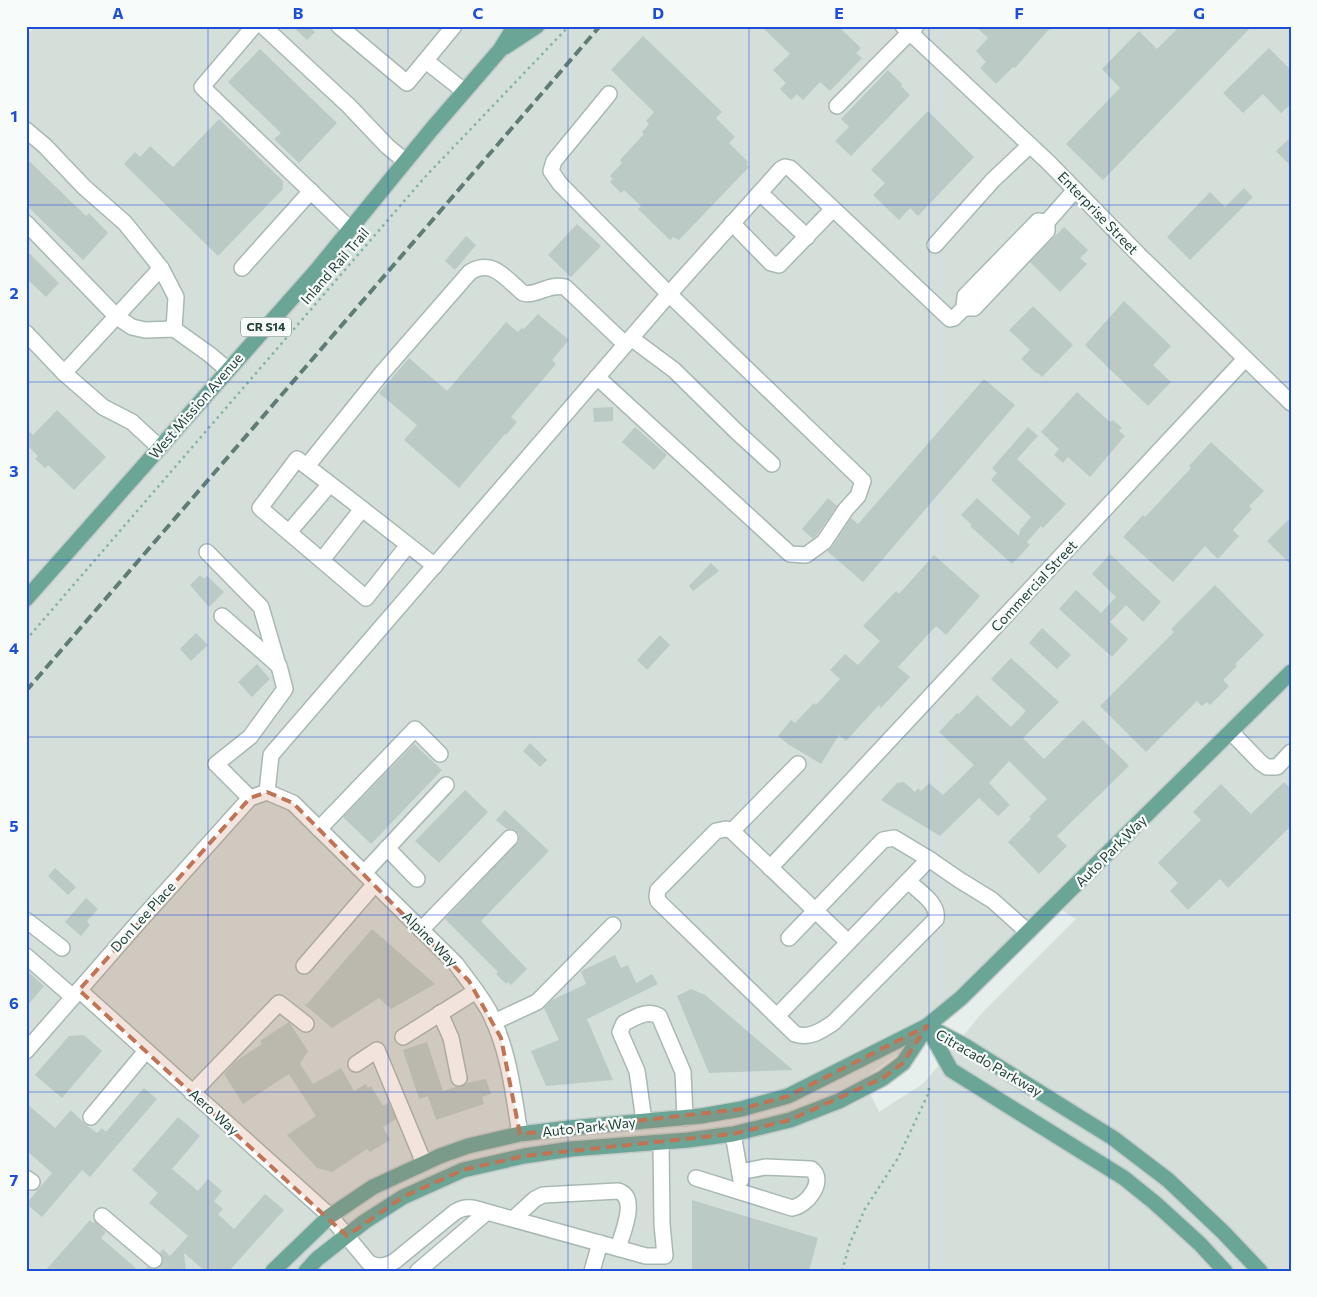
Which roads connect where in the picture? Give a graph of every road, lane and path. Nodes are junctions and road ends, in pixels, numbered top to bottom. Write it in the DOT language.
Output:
graph roads {
  1 [pos="254,26"];
  2 [pos="263,26"];
  3 [pos="339,26"];
  4 [pos="454,26"];
  5 [pos="515,26"];
  6 [pos="537,26"];
  7 [pos="569,26"];
  8 [pos="909,28"];
  9 [pos="500,50"];
  10 [pos="426,61"];
  11 [pos="464,91"];
  12 [pos="609,94"];
  13 [pos="837,106"];
  14 [pos="26,130"];
  15 [pos="1030,145"];
  16 [pos="405,161"];
  17 [pos="1075,190"];
  18 [pos="311,191"];
  19 [pos="760,193"];
  20 [pos="833,209"];
  21 [pos="26,223"];
  22 [pos="732,223"];
  23 [pos="350,229"];
  24 [pos="806,237"];
  25 [pos="935,245"];
  26 [pos="161,268"];
  27 [pos="242,268"];
  28 [pos="669,294"];
  29 [pos="117,317"];
  30 [pos="174,329"];
  31 [pos="26,333"];
  32 [pos="628,341"];
  33 [pos="1245,359"];
  34 [pos="228,370"];
  35 [pos="64,373"];
  36 [pos="597,377"];
  37 [pos="1291,403"];
  38 [pos="160,448"];
  39 [pos="772,464"];
  40 [pos="307,466"];
  41 [pos="330,484"];
  42 [pos="362,509"];
  43 [pos="290,532"];
  44 [pos="408,544"];
  45 [pos="207,552"];
  46 [pos="322,560"];
  47 [pos="436,566"];
  48 [pos="27,596"];
  49 [pos="222,616"];
  50 [pos="26,640"];
  51 [pos="278,665"];
  52 [pos="1291,672"];
  53 [pos="1231,732"];
  54 [pos="1291,752"];
  55 [pos="440,754"];
  56 [pos="798,764"];
  57 [pos="446,785"];
  58 [pos="267,792"];
  59 [pos="250,798"];
  60 [pos="319,829"];
  61 [pos="732,830"];
  62 [pos="510,838"];
  63 [pos="387,848"];
  64 [pos="929,859"];
  65 [pos="770,868"];
  66 [pos="364,873"];
  67 [pos="417,879"];
  68 [pos="908,881"];
  69 [pos="376,884"];
  70 [pos="816,911"];
  71 [pos="26,920"];
  72 [pos="614,925"];
  73 [pos="421,930"];
  74 [pos="1028,932"];
  75 [pos="789,938"];
  76 [pos="848,942"];
  77 [pos="62,948"];
  78 [pos="26,956"];
  79 [pos="304,966"];
  80 [pos="476,991"];
  81 [pos="76,994"];
  82 [pos="440,1013"];
  83 [pos="776,1016"];
  84 [pos="494,1022"];
  85 [pos="306,1024"];
  86 [pos="927,1026"];
  87 [pos="403,1037"];
  88 [pos="26,1051"];
  89 [pos="146,1051"];
  90 [pos="356,1064"];
  91 [pos="459,1078"];
  92 [pos="929,1086"];
  93 [pos="192,1093"];
  94 [pos="91,1117"];
  95 [pos="685,1118"];
  96 [pos="644,1121"];
  97 [pos="520,1134"];
  98 [pos="733,1134"];
  99 [pos="661,1142"];
  100 [pos="424,1163"];
  101 [pos="740,1172"];
  102 [pos="696,1178"];
  103 [pos="743,1193"];
  104 [pos="487,1212"];
  105 [pos="102,1216"];
  106 [pos="330,1216"];
  107 [pos="513,1219"];
  108 [pos="347,1236"];
  109 [pos="600,1243"];
  110 [pos="618,1248"];
  111 [pos="154,1260"];
  112 [pos="434,1264"];
  113 [pos="665,1264"];
  114 [pos="273,1271"];
  115 [pos="306,1271"];
  116 [pos="418,1271"];
  117 [pos="592,1271"];
  118 [pos="842,1271"];
  119 [pos="1225,1271"];
  120 [pos="1260,1271"];
  1 -- 18 [label="street"];
  2 -- 16 [label="street"];
  3 -- 10 [label="street"];
  4 -- 10 [label="street"];
  5 -- 9 [label="main road, West Mission Avenue / CR S14"];
  6 -- 9 [label="main road, West Mission Avenue / CR S14"];
  7 -- 50 [label="path, Inland Rail Trail"];
  8 -- 13 [label="street"];
  8 -- 15 [label="street, Enterprise Street"];
  9 -- 11 [label="main road, West Mission Avenue / CR S14"];
  10 -- 11 [label="street"];
  11 -- 16 [label="main road, West Mission Avenue / CR S14"];
  12 -- 28 [label="street"];
  14 -- 26 [label="street"];
  15 -- 17 [label="street, Enterprise Street"];
  15 -- 25 [label="street"];
  16 -- 23 [label="main road, West Mission Avenue / CR S14"];
  17 -- 20 [label="street"];
  17 -- 33 [label="street, Enterprise Street"];
  18 -- 23 [label="street"];
  18 -- 27 [label="street"];
  19 -- 20 [label="street"];
  19 -- 22 [label="street"];
  19 -- 24 [label="street"];
  20 -- 24 [label="street"];
  21 -- 29 [label="street"];
  22 -- 24 [label="street"];
  22 -- 28 [label="street"];
  23 -- 34 [label="main road, West Mission Avenue / CR S14"];
  26 -- 29 [label="street"];
  26 -- 30 [label="street"];
  28 -- 32 [label="street"];
  28 -- 36 [label="street"];
  29 -- 30 [label="street"];
  29 -- 35 [label="street"];
  30 -- 34 [label="street"];
  31 -- 35 [label="street"];
  32 -- 36 [label="street"];
  32 -- 39 [label="street"];
  32 -- 40 [label="street"];
  33 -- 37 [label="street, Enterprise Street"];
  33 -- 65 [label="street, Commercial Street"];
  34 -- 38 [label="main road, West Mission Avenue / CR S14"];
  35 -- 38 [label="street"];
  36 -- 47 [label="street"];
  38 -- 48 [label="main road, West Mission Avenue / CR S14"];
  40 -- 41 [label="street"];
  40 -- 43 [label="street"];
  41 -- 42 [label="street"];
  41 -- 43 [label="street"];
  42 -- 44 [label="street"];
  42 -- 46 [label="street"];
  43 -- 46 [label="street"];
  44 -- 46 [label="street"];
  44 -- 47 [label="street"];
  45 -- 51 [label="street"];
  47 -- 58 [label="street"];
  49 -- 51 [label="street"];
  51 -- 59 [label="street"];
  52 -- 53 [label="main road, Auto Park Way"];
  53 -- 54 [label="street"];
  53 -- 74 [label="main road, Auto Park Way"];
  55 -- 60 [label="street"];
  56 -- 61 [label="street"];
  57 -- 63 [label="street"];
  58 -- 59 [label="street, Don Lee Place"];
  58 -- 60 [label="street, Alpine Way"];
  59 -- 81 [label="street, Don Lee Place"];
  60 -- 66 [label="street, Alpine Way"];
  61 -- 65 [label="street"];
  61 -- 83 [label="street"];
  62 -- 73 [label="street"];
  63 -- 66 [label="street"];
  63 -- 67 [label="street"];
  64 -- 68 [label="street"];
  64 -- 70 [label="street"];
  64 -- 74 [label="street"];
  65 -- 70 [label="street"];
  66 -- 69 [label="street, Alpine Way"];
  68 -- 76 [label="street"];
  68 -- 83 [label="street"];
  69 -- 73 [label="street, Alpine Way"];
  69 -- 79 [label="street"];
  70 -- 75 [label="street"];
  70 -- 76 [label="street"];
  71 -- 77 [label="street"];
  72 -- 84 [label="street"];
  73 -- 80 [label="street, Alpine Way"];
  74 -- 86 [label="main road, Auto Park Way"];
  76 -- 83 [label="street"];
  78 -- 81 [label="street, Aero Way"];
  80 -- 82 [label="street"];
  80 -- 84 [label="street, Alpine Way"];
  81 -- 88 [label="street, Don Lee Place"];
  81 -- 89 [label="street, Aero Way"];
  82 -- 87 [label="street"];
  82 -- 91 [label="street"];
  84 -- 97 [label="street, Alpine Way"];
  85 -- 93 [label="street"];
  86 -- 95 [label="main road, Auto Park Way"];
  86 -- 98 [label="main road, Auto Park Way"];
  86 -- 119 [label="main road, Citracado Parkway"];
  86 -- 120 [label="main road, Citracado Parkway"];
  89 -- 93 [label="street, Aero Way"];
  89 -- 94 [label="street"];
  90 -- 100 [label="street"];
  92 -- 118 [label="path"];
  93 -- 106 [label="street, Aero Way"];
  95 -- 96 [label="main road, Auto Park Way"];
  95 -- 96 [label="street"];
  96 -- 97 [label="main road, Auto Park Way"];
  97 -- 100 [label="main road, Auto Park Way"];
  98 -- 99 [label="main road, Auto Park Way"];
  98 -- 101 [label="street"];
  99 -- 108 [label="main road, Auto Park Way"];
  99 -- 113 [label="street"];
  100 -- 106 [label="main road, Auto Park Way"];
  101 -- 103 [label="street"];
  101 -- 103 [label="street"];
  102 -- 103 [label="street"];
  104 -- 107 [label="street, Aero Way"];
  104 -- 108 [label="street, Aero Way"];
  104 -- 112 [label="street"];
  105 -- 111 [label="street"];
  106 -- 108 [label="street, Aero Way"];
  106 -- 114 [label="main road, Auto Park Way"];
  107 -- 109 [label="street, Aero Way"];
  107 -- 110 [label="street"];
  108 -- 115 [label="main road, Auto Park Way"];
  109 -- 110 [label="street, Aero Way"];
  109 -- 117 [label="street"];
  110 -- 113 [label="street, Aero Way"];
  112 -- 116 [label="street"];
}
